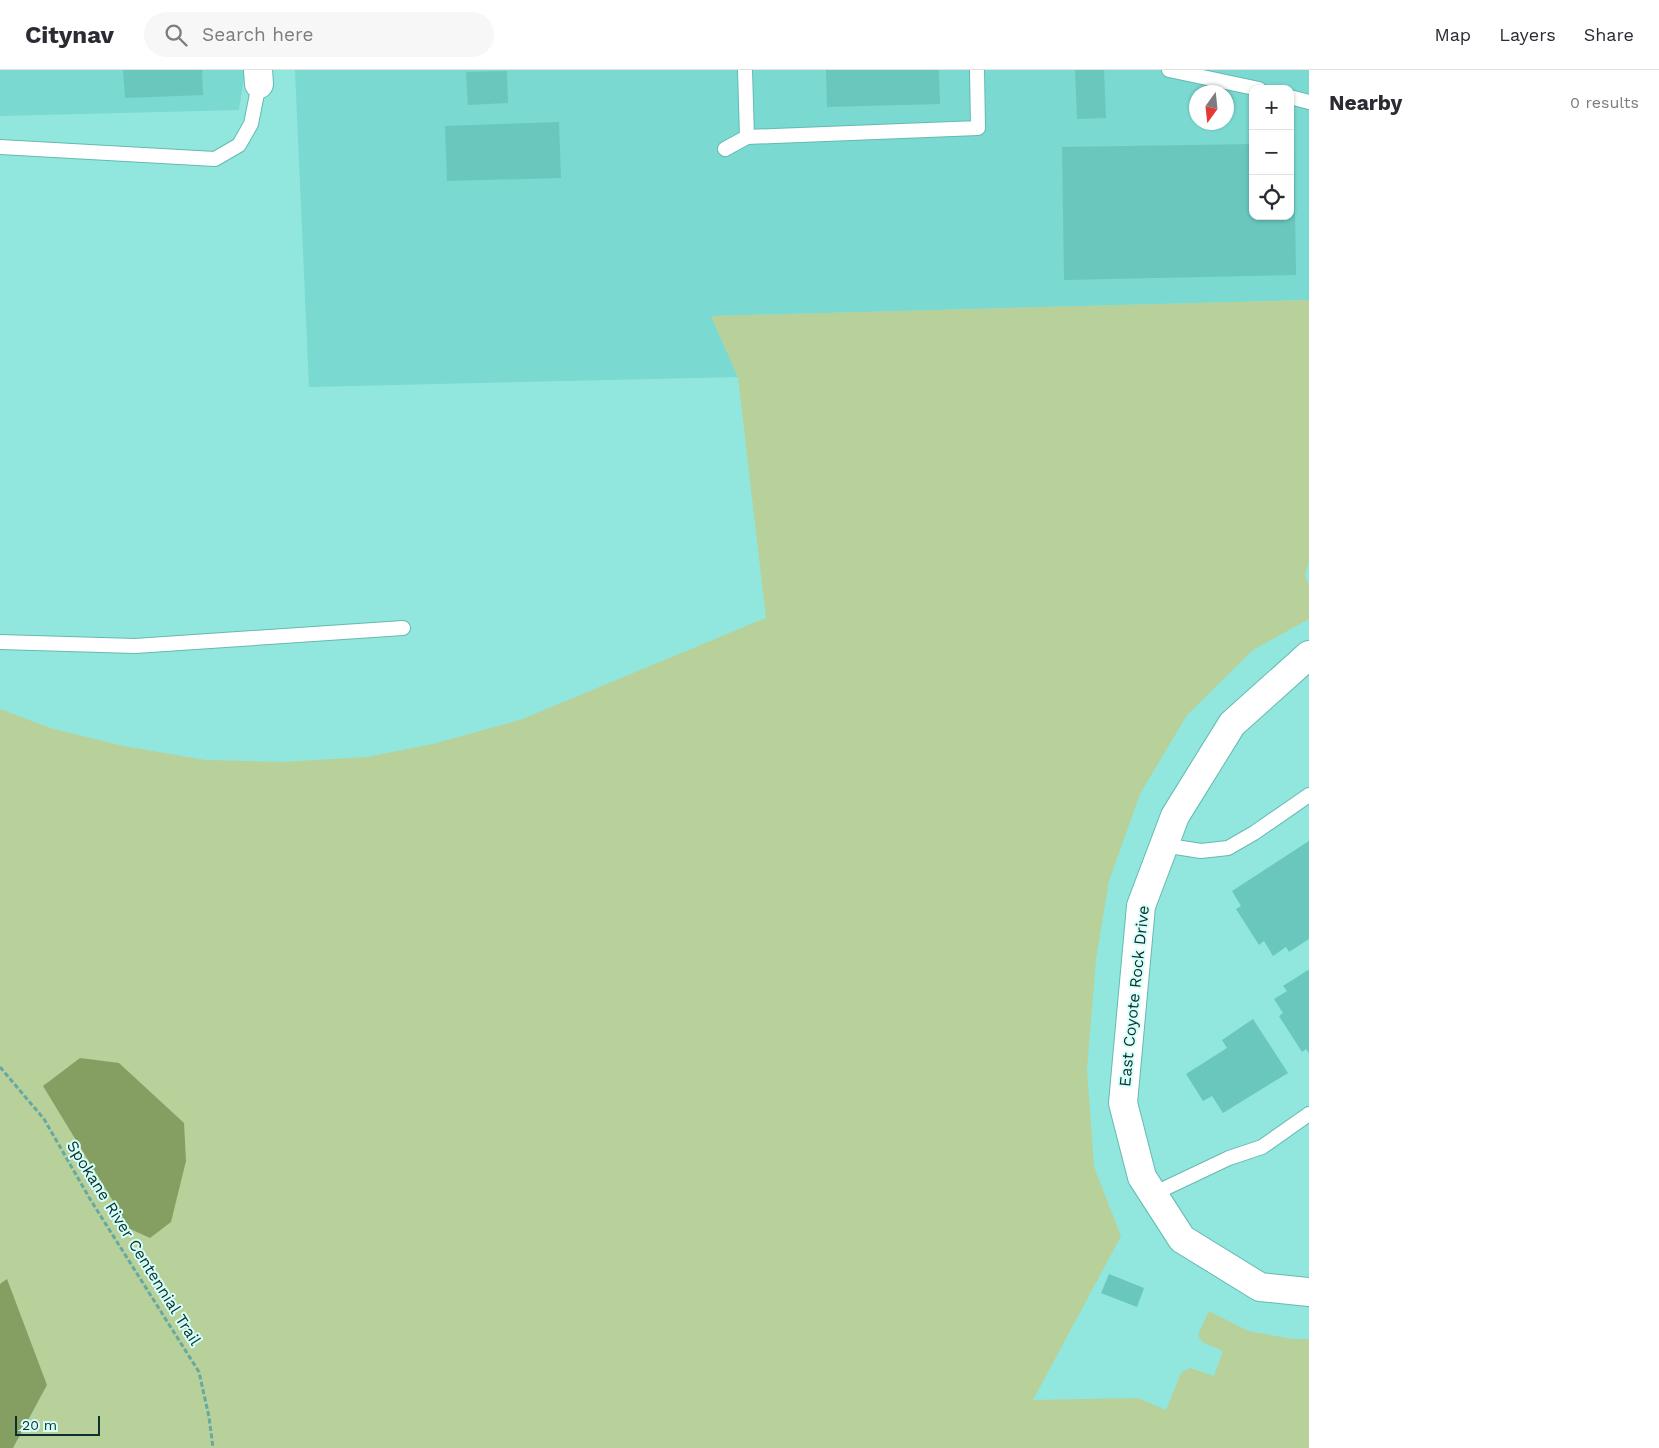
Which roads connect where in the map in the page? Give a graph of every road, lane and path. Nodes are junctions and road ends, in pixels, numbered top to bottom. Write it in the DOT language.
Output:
graph roads {
  1 [pos="745,70"];
  2 [pos="976,70"];
  3 [pos="1168,70"];
  4 [pos="258,77"];
  5 [pos="1249,87"];
  6 [pos="1294,98"];
  7 [pos="1309,102"];
  8 [pos="748,137"];
  9 [pos="0,147"];
  10 [pos="725,149"];
  11 [pos="403,628"];
  12 [pos="0,642"];
  13 [pos="1309,655"];
  14 [pos="1309,795"];
  15 [pos="1163,845"];
  16 [pos="0,1068"];
  17 [pos="1309,1114"];
  18 [pos="1153,1194"];
  19 [pos="1309,1292"];
  20 [pos="213,1448"];
  1 -- 8 [label="lane"];
  2 -- 8 [label="lane"];
  3 -- 5 [label="lane"];
  4 -- 9 [label="lane"];
  6 -- 7 [label="lane"];
  8 -- 10 [label="lane"];
  11 -- 12 [label="lane"];
  13 -- 15 [label="street, East Coyote Rock Drive"];
  14 -- 15 [label="lane"];
  15 -- 18 [label="street, East Coyote Rock Drive"];
  16 -- 20 [label="path, Spokane River Centennial Trail"];
  17 -- 18 [label="lane"];
  18 -- 19 [label="street, East Coyote Rock Drive"];
}
